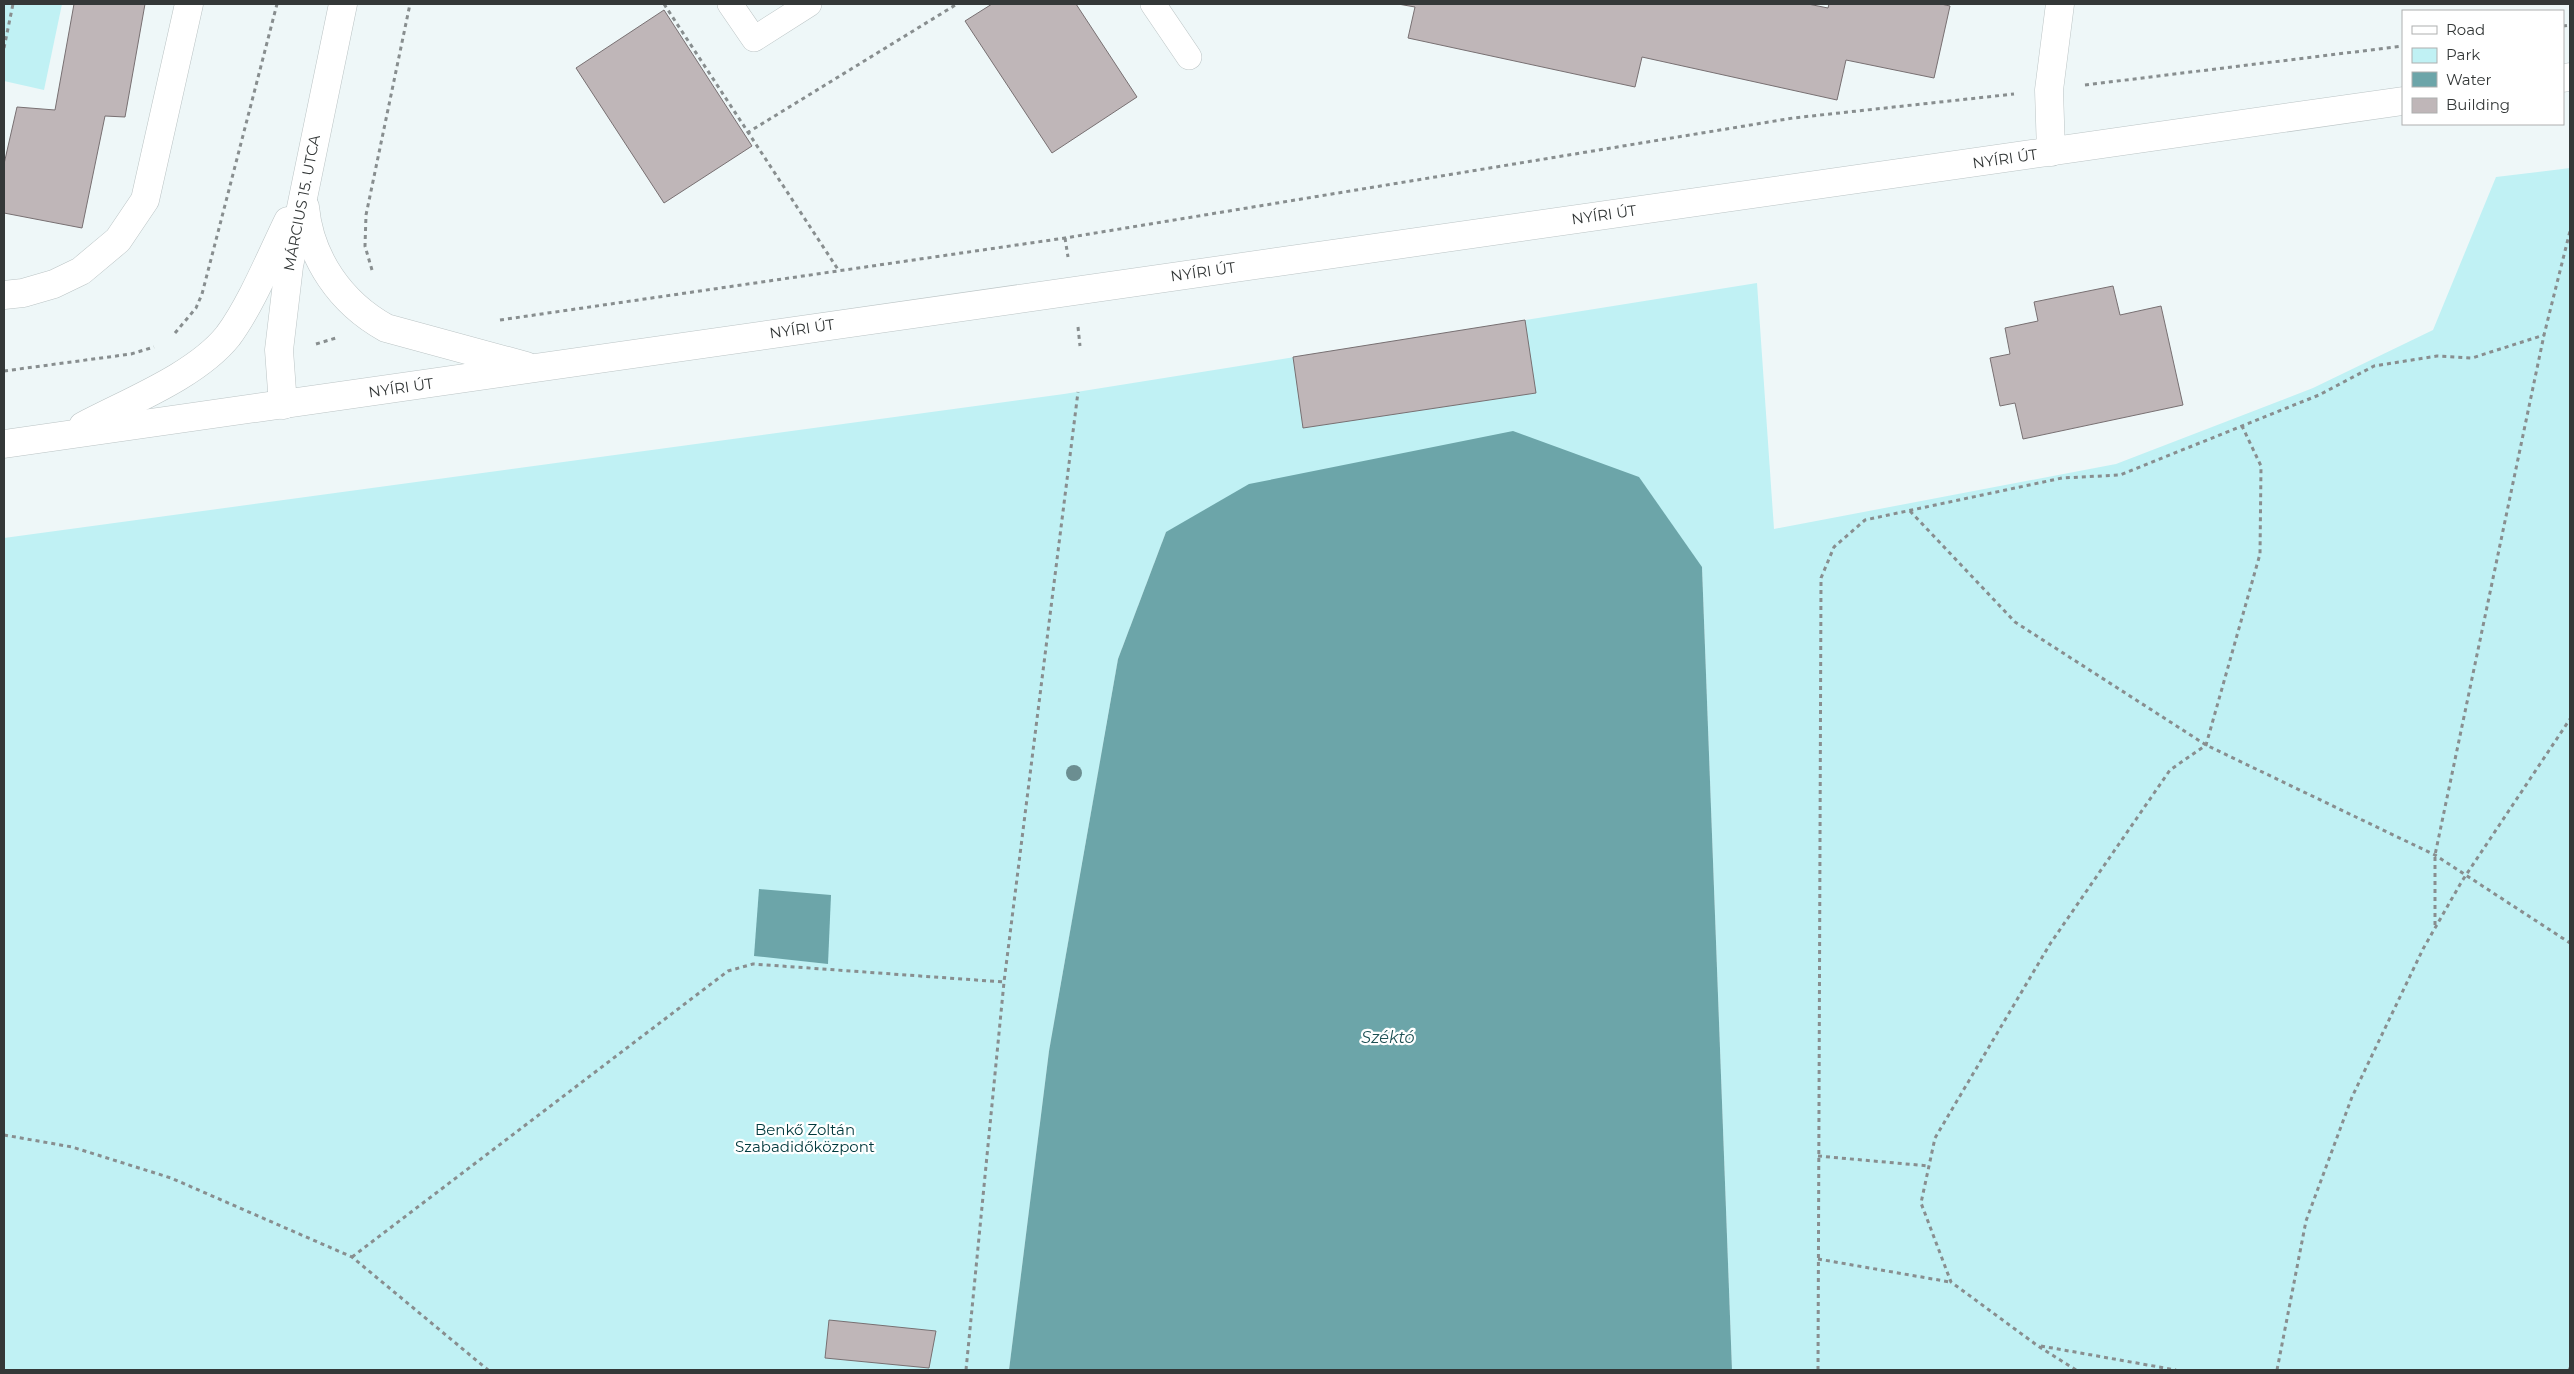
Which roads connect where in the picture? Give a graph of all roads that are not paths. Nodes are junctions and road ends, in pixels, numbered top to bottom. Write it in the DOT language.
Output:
graph roads {
  1 [pos="189,4"];
  2 [pos="344,4"];
  3 [pos="730,4"];
  4 [pos="809,4"];
  5 [pos="1153,4"];
  6 [pos="2060,4"];
  7 [pos="1189,57"];
  8 [pos="2402,101"];
  9 [pos="2051,152"];
  10 [pos="304,190"];
  11 [pos="4,295"];
  12 [pos="536,368"];
  13 [pos="283,404"];
  14 [pos="66,435"];
  15 [pos="4,444"];
  1 -- 11 [label="street"];
  2 -- 10 [label="street, MÁRCIUS 15. UTCA"];
  3 -- 4 [label="lane"];
  5 -- 7 [label="lane"];
  6 -- 9 [label="street"];
  8 -- 9 [label="street, NYÍRI ÚT"];
  9 -- 12 [label="street, NYÍRI ÚT"];
  10 -- 12 [label="street"];
  10 -- 13 [label="street, MÁRCIUS 15. UTCA"];
  10 -- 14 [label="street"];
  12 -- 13 [label="street, NYÍRI ÚT"];
  13 -- 14 [label="street, NYÍRI ÚT"];
  14 -- 15 [label="street, NYÍRI ÚT"];
}
